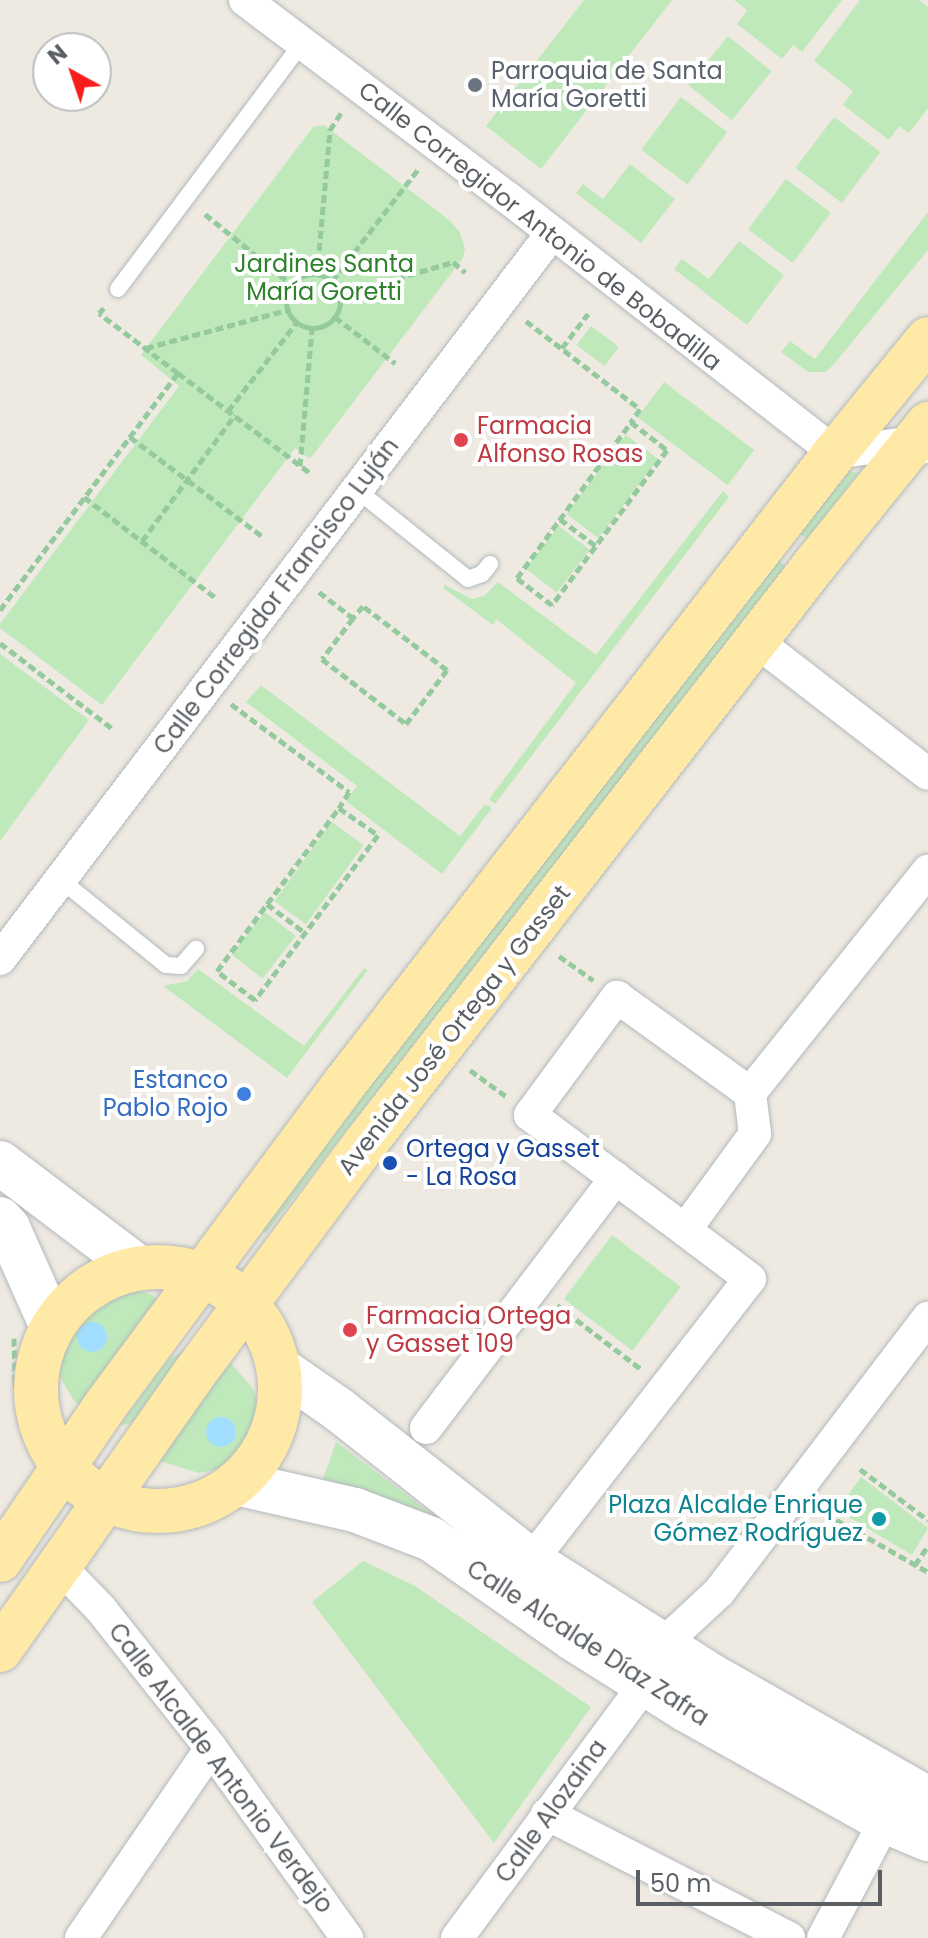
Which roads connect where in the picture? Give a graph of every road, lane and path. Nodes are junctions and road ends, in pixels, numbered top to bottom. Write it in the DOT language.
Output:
graph roads {
  1 [pos="253,3"];
  2 [pos="302,43"];
  3 [pos="359,86"];
  4 [pos="436,144"];
  5 [pos="185,199"];
  6 [pos="552,233"];
  7 [pos="465,272"];
  8 [pos="317,274"];
  9 [pos="332,281"];
  10 [pos="292,285"];
  11 [pos="118,289"];
  12 [pos="339,295"];
  13 [pos="287,310"];
  14 [pos="588,314"];
  15 [pos="335,317"];
  16 [pos="526,321"];
  17 [pos="297,322"];
  18 [pos="312,328"];
  19 [pos="928,339"];
  20 [pos="146,348"];
  21 [pos="562,348"];
  22 [pos="395,363"];
  23 [pos="178,373"];
  24 [pos="228,411"];
  25 [pos="235,415"];
  26 [pos="631,422"];
  27 [pos="130,437"];
  28 [pos="923,440"];
  29 [pos="835,453"];
  30 [pos="300,466"];
  31 [pos="310,473"];
  32 [pos="187,479"];
  33 [pos="357,490"];
  34 [pos="84,497"];
  35 [pos="560,519"];
  36 [pos="262,536"];
  37 [pos="142,541"];
  38 [pos="596,546"];
  39 [pos="490,564"];
  40 [pos="319,592"];
  41 [pos="215,597"];
  42 [pos="0,610"];
  43 [pos="353,618"];
  44 [pos="756,641"];
  45 [pos="0,643"];
  46 [pos="207,686"];
  47 [pos="113,729"];
  48 [pos="928,774"];
  49 [pos="339,808"];
  50 [pos="928,871"];
  51 [pos="61,880"];
  52 [pos="267,904"];
  53 [pos="305,933"];
  54 [pos="528,933"];
  55 [pos="196,949"];
  56 [pos="0,959"];
  57 [pos="617,997"];
  58 [pos="441,1048"];
  59 [pos="750,1093"];
  60 [pos="530,1115"];
  61 [pos="0,1163"];
  62 [pos="616,1178"];
  63 [pos="0,1219"];
  64 [pos="685,1230"];
  65 [pos="139,1268"];
  66 [pos="202,1275"];
  67 [pos="534,1287"];
  68 [pos="246,1303"];
  69 [pos="928,1318"];
  70 [pos="52,1327"];
  71 [pos="279,1368"];
  72 [pos="666,1388"];
  73 [pos="426,1428"];
  74 [pos="63,1466"];
  75 [pos="860,1469"];
  76 [pos="236,1483"];
  77 [pos="107,1500"];
  78 [pos="826,1514"];
  79 [pos="928,1520"];
  80 [pos="928,1546"];
  81 [pos="0,1560"];
  82 [pos="531,1561"];
  83 [pos="915,1565"];
  84 [pos="59,1566"];
  85 [pos="928,1572"];
  86 [pos="662,1645"];
  87 [pos="0,1650"];
  88 [pos="645,1684"];
  89 [pos="211,1748"];
  90 [pos="928,1799"];
  91 [pos="547,1814"];
  92 [pos="885,1821"];
  93 [pos="928,1839"];
  94 [pos="81,1938"];
  95 [pos="347,1938"];
  96 [pos="457,1938"];
  97 [pos="789,1938"];
  98 [pos="823,1938"];
  1 -- 2 [label="street, Calle Corregidor Antonio de Bobadilla"];
  2 -- 3 [label="street, Calle Corregidor Antonio de Bobadilla"];
  2 -- 5 [label="lane"];
  3 -- 4 [label="street, Calle Corregidor Antonio de Bobadilla"];
  3 -- 8 [label="path"];
  4 -- 6 [label="street, Calle Corregidor Antonio de Bobadilla"];
  4 -- 9 [label="path"];
  5 -- 10 [label="path"];
  5 -- 11 [label="lane"];
  6 -- 29 [label="street, Calle Corregidor Antonio de Bobadilla"];
  6 -- 33 [label="street, Calle Corregidor Francisco Luján"];
  7 -- 12 [label="path"];
  8 -- 9 [label="path"];
  8 -- 10 [label="path"];
  9 -- 12 [label="path"];
  10 -- 13 [label="path"];
  11 -- 20 [label="path"];
  12 -- 15 [label="path"];
  13 -- 17 [label="path"];
  13 -- 20 [label="path"];
  14 -- 21 [label="path"];
  15 -- 18 [label="path"];
  15 -- 22 [label="path"];
  16 -- 21 [label="path"];
  17 -- 18 [label="path"];
  17 -- 24 [label="path"];
  18 -- 30 [label="path"];
  19 -- 29 [label="main road"];
  20 -- 23 [label="path"];
  21 -- 26 [label="path"];
  23 -- 24 [label="path"];
  23 -- 27 [label="path"];
  24 -- 25 [label="path"];
  25 -- 30 [label="path"];
  25 -- 32 [label="path"];
  26 -- 35 [label="path"];
  26 -- 38 [label="path"];
  27 -- 32 [label="path"];
  27 -- 34 [label="path"];
  28 -- 29 [label="street"];
  28 -- 44 [label="main road, Avenida José Ortega y Gasset"];
  29 -- 66 [label="main road"];
  30 -- 31 [label="path"];
  32 -- 36 [label="path"];
  32 -- 37 [label="path"];
  33 -- 39 [label="lane"];
  33 -- 46 [label="street, Calle Corregidor Francisco Luján"];
  34 -- 37 [label="path"];
  34 -- 42 [label="path"];
  35 -- 38 [label="path"];
  35 -- 38 [label="path"];
  37 -- 41 [label="path"];
  40 -- 43 [label="path"];
  43 -- 43 [label="path"];
  44 -- 48 [label="street"];
  44 -- 54 [label="main road, Avenida José Ortega y Gasset"];
  45 -- 47 [label="path"];
  46 -- 49 [label="path"];
  46 -- 51 [label="street, Calle Corregidor Francisco Luján"];
  49 -- 52 [label="path"];
  49 -- 53 [label="path"];
  50 -- 59 [label="street"];
  51 -- 55 [label="lane"];
  51 -- 56 [label="street, Calle Corregidor Francisco Luján"];
  52 -- 53 [label="path"];
  52 -- 53 [label="path"];
  54 -- 57 [label="path"];
  54 -- 58 [label="main road, Avenida José Ortega y Gasset"];
  57 -- 59 [label="street"];
  57 -- 60 [label="street"];
  58 -- 60 [label="path"];
  58 -- 68 [label="main road, Avenida José Ortega y Gasset"];
  59 -- 64 [label="street"];
  60 -- 62 [label="street"];
  61 -- 65 [label="main road"];
  62 -- 64 [label="street"];
  62 -- 67 [label="street"];
  63 -- 70 [label="main road"];
  64 -- 72 [label="street"];
  65 -- 66 [label="main road"];
  65 -- 70 [label="main road"];
  66 -- 68 [label="main road"];
  66 -- 74 [label="main road"];
  67 -- 72 [label="path"];
  67 -- 73 [label="street"];
  68 -- 71 [label="main road"];
  68 -- 77 [label="main road, Avenida José Ortega y Gasset"];
  69 -- 86 [label="street"];
  70 -- 74 [label="main road"];
  71 -- 76 [label="main road"];
  71 -- 82 [label="main road, Calle Alcalde Díaz Zafra"];
  72 -- 82 [label="street"];
  74 -- 77 [label="main road"];
  74 -- 81 [label="main road"];
  75 -- 79 [label="path"];
  76 -- 77 [label="main road"];
  76 -- 88 [label="main road, Calle Alcalde Díaz Zafra"];
  77 -- 84 [label="main road, Avenida José Ortega y Gasset"];
  78 -- 83 [label="path"];
  80 -- 83 [label="path"];
  82 -- 86 [label="main road, Calle Alcalde Díaz Zafra"];
  83 -- 85 [label="path"];
  84 -- 87 [label="main road, Avenida José Ortega y Gasset"];
  84 -- 89 [label="street, Calle Alcalde Antonio Verdejo"];
  86 -- 90 [label="main road, Calle Alcalde Díaz Zafra"];
  88 -- 91 [label="street, Calle Alozaina"];
  88 -- 92 [label="main road, Calle Alcalde Díaz Zafra"];
  89 -- 94 [label="street"];
  89 -- 95 [label="street, Calle Alcalde Antonio Verdejo"];
  91 -- 96 [label="street, Calle Alozaina"];
  91 -- 97 [label="street"];
  92 -- 93 [label="main road, Calle Alcalde Díaz Zafra"];
  92 -- 98 [label="street"];
}
